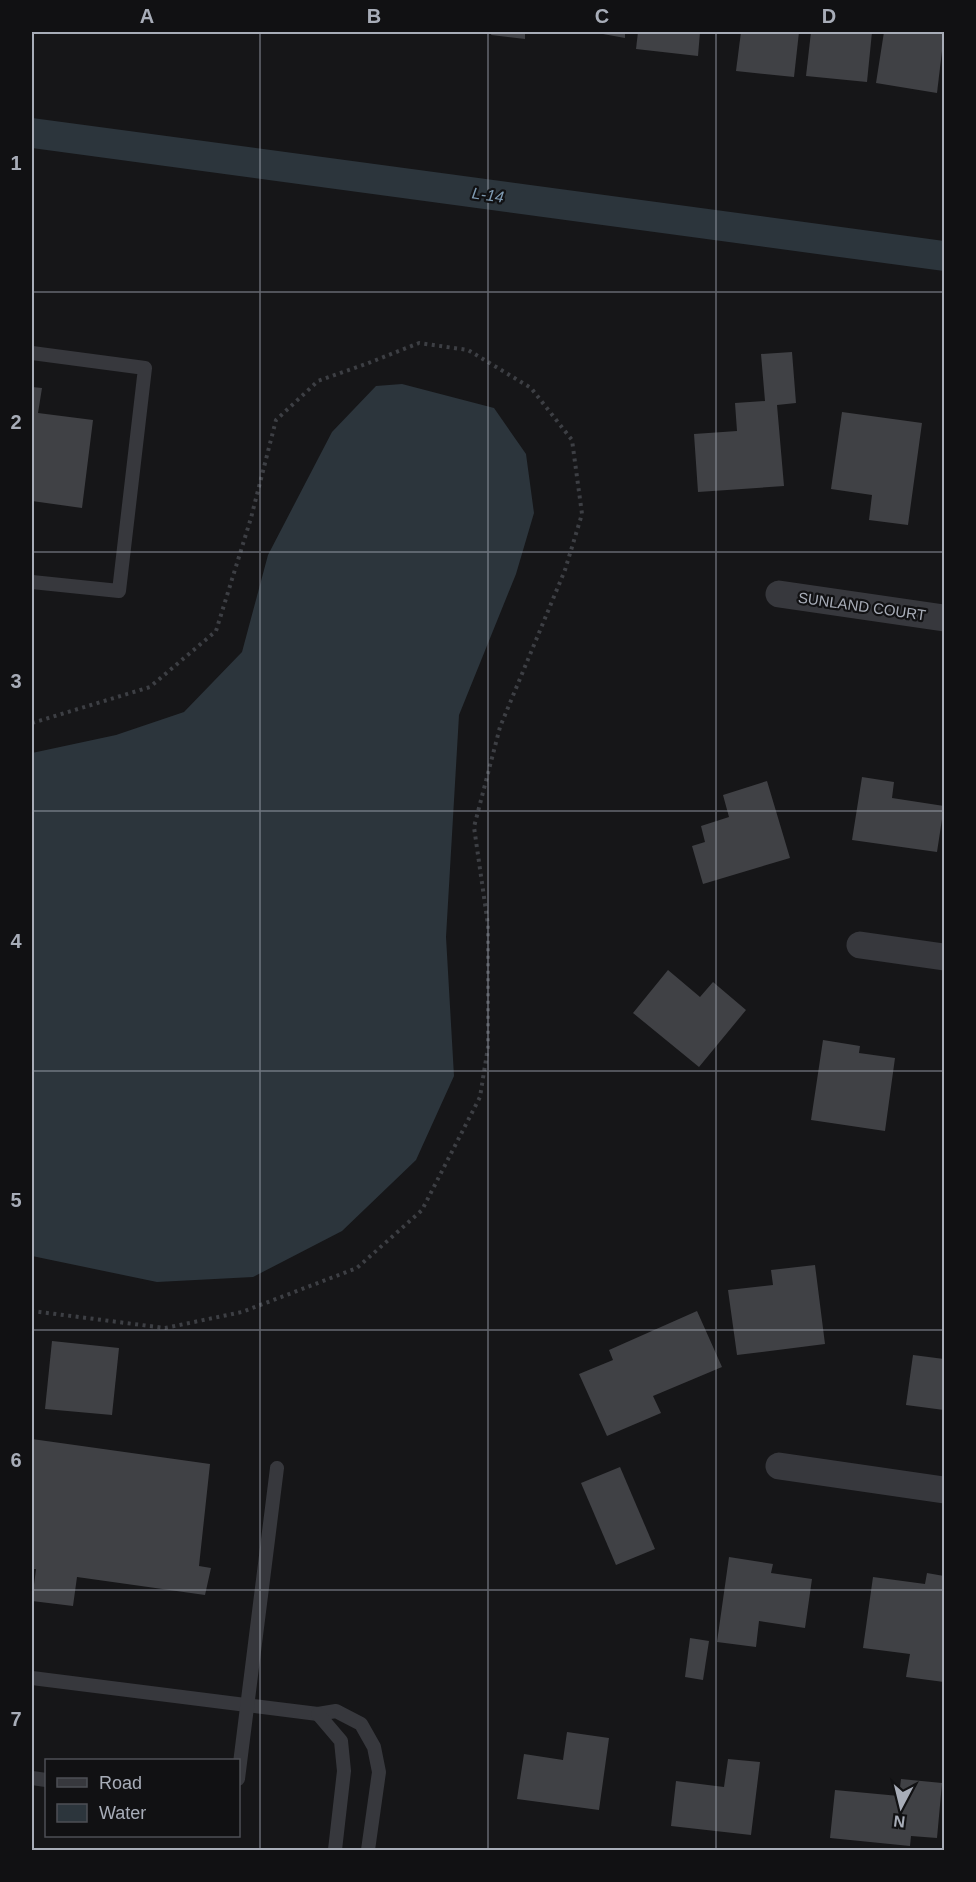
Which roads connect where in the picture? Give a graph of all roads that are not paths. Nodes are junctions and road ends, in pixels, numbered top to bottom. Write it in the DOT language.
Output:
graph roads {
  1 [pos="32,353"];
  2 [pos="32,582"];
  3 [pos="779,594"];
  4 [pos="945,618"];
  5 [pos="860,945"];
  6 [pos="945,957"];
  7 [pos="780,1466"];
  8 [pos="277,1468"];
  9 [pos="945,1490"];
  10 [pos="32,1678"];
  11 [pos="247,1705"];
  12 [pos="318,1714"];
  13 [pos="240,1763"];
  14 [pos="335,1851"];
  15 [pos="368,1851"];
  1 -- 2 [label="lane"];
  3 -- 4 [label="street, SUNLAND COURT"];
  5 -- 6 [label="street"];
  7 -- 9 [label="street"];
  8 -- 11 [label="lane"];
  10 -- 11 [label="lane"];
  11 -- 12 [label="lane"];
  11 -- 13 [label="lane"];
  12 -- 14 [label="lane"];
  12 -- 15 [label="lane"];
}
